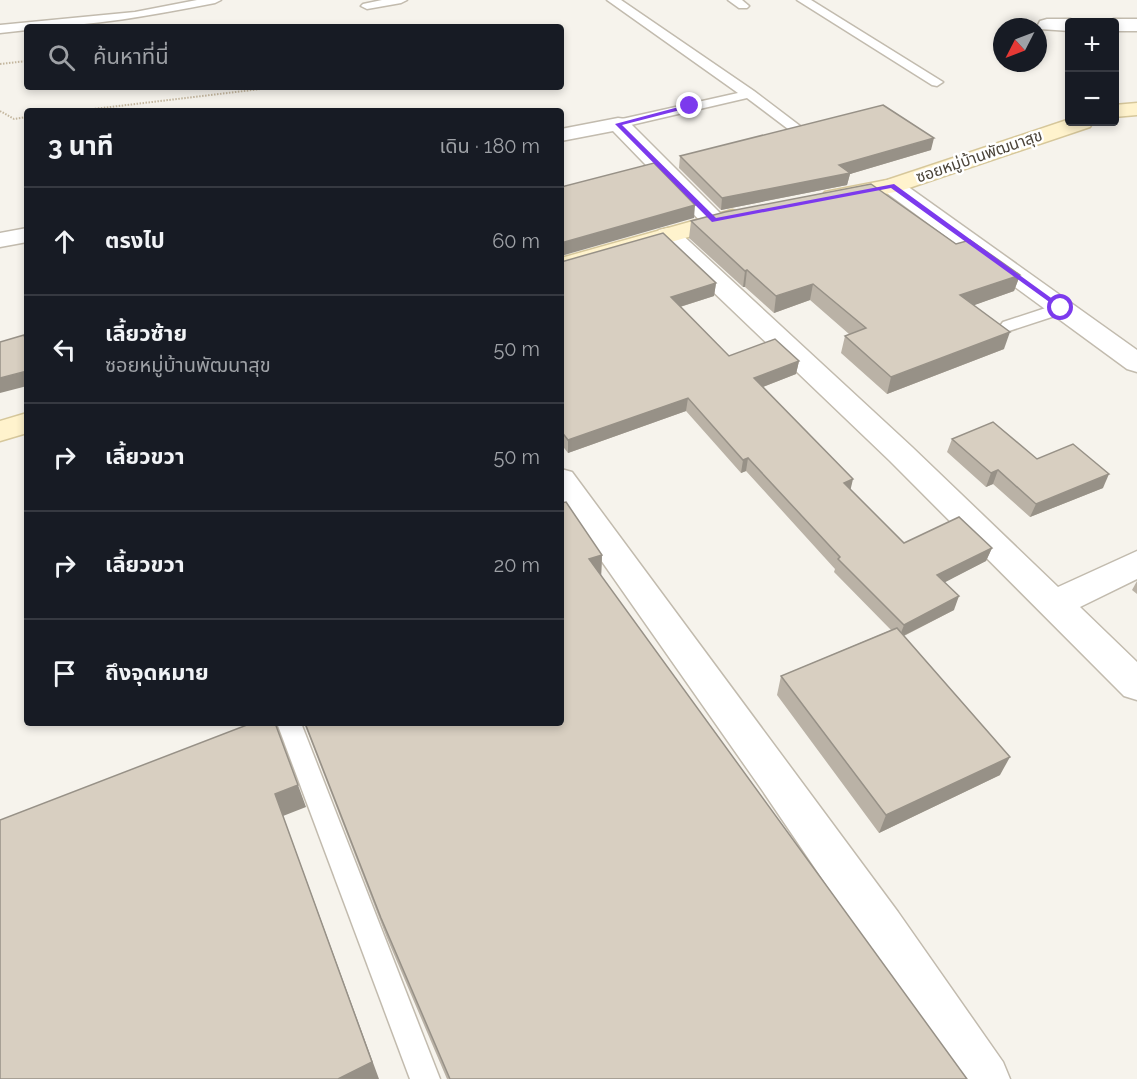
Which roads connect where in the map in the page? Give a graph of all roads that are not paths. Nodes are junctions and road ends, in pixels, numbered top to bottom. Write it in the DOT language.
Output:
graph roads {
  1 [pos="215,0"];
  2 [pos="401,0"];
  3 [pos="613,0"];
  4 [pos="803,0"];
  5 [pos="367,6"];
  6 [pos="48,24"];
  7 [pos="1047,25"];
  8 [pos="1065,25"];
  9 [pos="1119,25"];
  10 [pos="1137,25"];
  11 [pos="24,27"];
  12 [pos="0,29"];
  13 [pos="937,82"];
  14 [pos="749,94"];
  15 [pos="1137,109"];
  16 [pos="1119,111"];
  17 [pos="618,124"];
  18 [pos="1070,126"];
  19 [pos="801,132"];
  20 [pos="564,134"];
  21 [pos="892,186"];
  22 [pos="814,201"];
  23 [pos="759,212"];
  24 [pos="714,221"];
  25 [pos="668,235"];
  26 [pos="24,236"];
  27 [pos="0,240"];
  28 [pos="564,265"];
  29 [pos="1061,308"];
  30 [pos="1009,326"];
  31 [pos="1137,363"];
  32 [pos="24,424"];
  33 [pos="0,431"];
  34 [pos="564,484"];
  35 [pos="1137,564"];
  36 [pos="1054,604"];
  37 [pos="1137,685"];
  38 [pos="290,726"];
  39 [pos="425,1079"];
  40 [pos="987,1079"];
  1 -- 6 [label="lane"];
  2 -- 5 [label="lane"];
  3 -- 14 [label="lane"];
  4 -- 13 [label="lane"];
  7 -- 8 [label="street"];
  9 -- 10 [label="street"];
  11 -- 12 [label="lane"];
  14 -- 17 [label="lane"];
  14 -- 19 [label="lane"];
  15 -- 16 [label="street"];
  17 -- 20 [label="street"];
  17 -- 24 [label="street"];
  18 -- 21 [label="street, ซอยหมู่บ้านพัฒนาสุข"];
  21 -- 22 [label="street, ซอยหมู่บ้านพัฒนาสุข"];
  21 -- 29 [label="street"];
  23 -- 24 [label="street"];
  24 -- 25 [label="street"];
  25 -- 28 [label="street"];
  25 -- 36 [label="street"];
  26 -- 27 [label="street"];
  29 -- 30 [label="lane"];
  29 -- 31 [label="street"];
  32 -- 33 [label="street"];
  34 -- 40 [label="street"];
  35 -- 36 [label="street"];
  36 -- 37 [label="street"];
  38 -- 39 [label="lane"];
}
